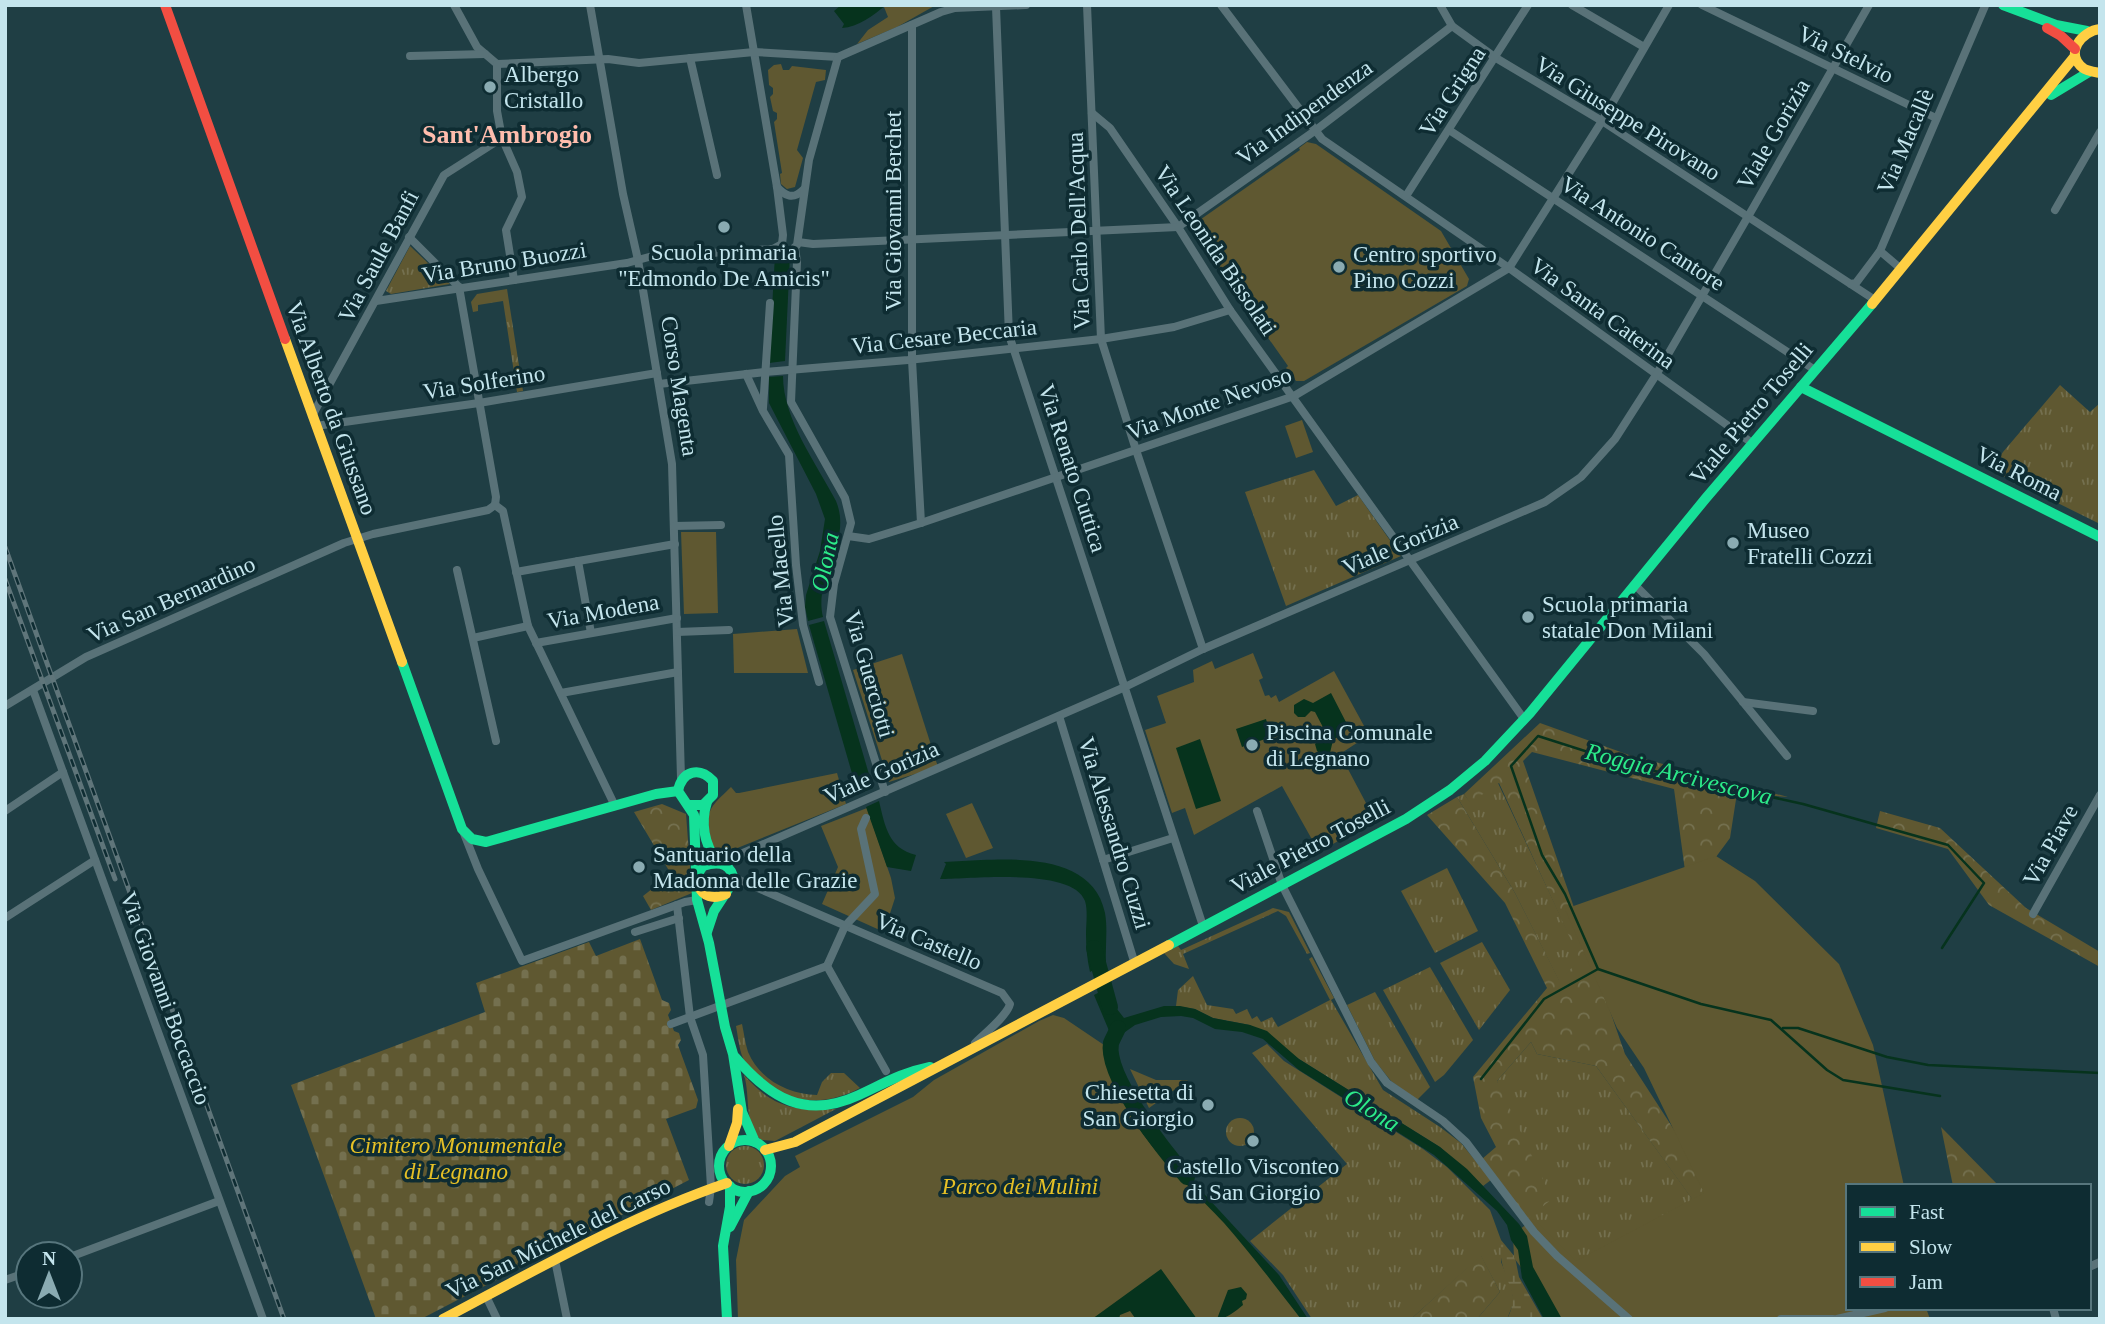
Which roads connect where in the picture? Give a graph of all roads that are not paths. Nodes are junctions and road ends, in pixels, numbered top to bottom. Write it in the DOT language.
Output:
graph roads {
  1 [pos="165,5"];
  2 [pos="454,5"];
  3 [pos="590,5"];
  4 [pos="746,5"];
  5 [pos="1026,5"];
  6 [pos="1087,5"];
  7 [pos="1440,5"];
  8 [pos="1528,5"];
  9 [pos="1572,5"];
  10 [pos="1669,5"];
  11 [pos="1702,5"];
  12 [pos="1868,5"];
  13 [pos="1985,6"];
  14 [pos="996,7"];
  15 [pos="1223,7"];
  16 [pos="2008,7"];
  17 [pos="912,25"];
  18 [pos="1452,26"];
  19 [pos="2100,29"];
  20 [pos="2087,31"];
  21 [pos="1644,47"];
  22 [pos="754,52"];
  23 [pos="2075,53"];
  24 [pos="485,54"];
  25 [pos="410,56"];
  26 [pos="838,57"];
  27 [pos="690,58"];
  28 [pos="1496,58"];
  29 [pos="600,60"];
  30 [pos="497,64"];
  31 [pos="1832,69"];
  32 [pos="2094,73"];
  33 [pos="2034,108"];
  34 [pos="1093,113"];
  35 [pos="1936,118"];
  36 [pos="1602,121"];
  37 [pos="1316,130"];
  38 [pos="1449,130"];
  39 [pos="2100,132"];
  40 [pos="502,138"];
  41 [pos="717,175"];
  42 [pos="777,187"];
  43 [pos="803,190"];
  44 [pos="1406,196"];
  45 [pos="1555,198"];
  46 [pos="2055,210"];
  47 [pos="1747,217"];
  48 [pos="1178,227"];
  49 [pos="1097,232"];
  50 [pos="1006,236"];
  51 [pos="409,237"];
  52 [pos="913,238"];
  53 [pos="783,239"];
  54 [pos="797,243"];
  55 [pos="1880,251"];
  56 [pos="638,260"];
  57 [pos="1509,268"];
  58 [pos="1900,268"];
  59 [pos="514,280"];
  60 [pos="1851,284"];
  61 [pos="458,287"];
  62 [pos="1703,294"];
  63 [pos="1875,300"];
  64 [pos="376,302"];
  65 [pos="770,303"];
  66 [pos="1230,310"];
  67 [pos="1101,339"];
  68 [pos="1012,348"];
  69 [pos="912,360"];
  70 [pos="790,370"];
  71 [pos="1815,370"];
  72 [pos="767,372"];
  73 [pos="657,373"];
  74 [pos="746,374"];
  75 [pos="1656,375"];
  76 [pos="659,384"];
  77 [pos="1801,387"];
  78 [pos="1294,396"];
  79 [pos="479,403"];
  80 [pos="763,411"];
  81 [pos="314,421"];
  82 [pos="1752,443"];
  83 [pos="1136,450"];
  84 [pos="1056,478"];
  85 [pos="495,505"];
  86 [pos="921,523"];
  87 [pos="721,525"];
  88 [pos="674,526"];
  89 [pos="848,536"];
  90 [pos="2100,537"];
  91 [pos="358,538"];
  92 [pos="675,544"];
  93 [pos="1412,560"];
  94 [pos="578,561"];
  95 [pos="457,570"];
  96 [pos="516,572"];
  97 [pos="1635,584"];
  98 [pos="677,618"];
  99 [pos="528,626"];
  100 [pos="729,631"];
  101 [pos="677,632"];
  102 [pos="591,633"];
  103 [pos="473,638"];
  104 [pos="536,643"];
  105 [pos="1203,649"];
  106 [pos="678,672"];
  107 [pos="819,682"];
  108 [pos="1125,687"];
  109 [pos="33,690"];
  110 [pos="561,692"];
  111 [pos="7,702"];
  112 [pos="1743,702"];
  113 [pos="1814,710"];
  114 [pos="1059,716"];
  115 [pos="1524,719"];
  116 [pos="496,741"];
  117 [pos="1787,756"];
  118 [pos="63,772"];
  119 [pos="681,778"];
  120 [pos="678,791"];
  121 [pos="885,792"];
  122 [pos="2100,795"];
  123 [pos="707,802"];
  124 [pos="690,805"];
  125 [pos="615,806"];
  126 [pos="5,811"];
  127 [pos="1257,811"];
  128 [pos="866,818"];
  129 [pos="460,825"];
  130 [pos="1173,838"];
  131 [pos="491,841"];
  132 [pos="95,860"];
  133 [pos="1103,860"];
  134 [pos="721,864"];
  135 [pos="478,869"];
  136 [pos="732,877"];
  137 [pos="697,881"];
  138 [pos="1282,885"];
  139 [pos="726,894"];
  140 [pos="697,900"];
  141 [pos="677,905"];
  142 [pos="2033,915"];
  143 [pos="5,918"];
  144 [pos="679,918"];
  145 [pos="845,926"];
  146 [pos="1203,926"];
  147 [pos="635,932"];
  148 [pos="707,932"];
  149 [pos="1134,961"];
  150 [pos="827,966"];
  151 [pos="721,1005"];
  152 [pos="690,1017"];
  153 [pos="671,1024"];
  154 [pos="969,1048"];
  155 [pos="733,1054"];
  156 [pos="943,1063"];
  157 [pos="886,1071"];
  158 [pos="738,1089"];
  159 [pos="755,1142"];
  160 [pos="795,1142"];
  161 [pos="729,1146"];
  162 [pos="765,1150"];
  163 [pos="720,1169"];
  164 [pos="771,1169"];
  165 [pos="711,1184"];
  166 [pos="728,1185"];
  167 [pos="749,1191"];
  168 [pos="219,1201"];
  169 [pos="709,1202"];
  170 [pos="725,1236"];
  171 [pos="84,1251"];
  172 [pos="555,1260"];
  173 [pos="486,1296"];
  174 [pos="1876,1310"];
  175 [pos="263,1319"];
  176 [pos="443,1319"];
  177 [pos="498,1319"];
  178 [pos="567,1319"];
  179 [pos="727,1319"];
  180 [pos="1629,1319"];
  181 [pos="1781,1319"];
  182 [pos="1835,1319"];
  1 -- 81 [label="street, Via Alberto da Giussano"];
  2 -- 24 [label="street"];
  3 -- 29 [label="street, Corso Magenta"];
  4 -- 22 [label="street"];
  5 -- 14 [label="street"];
  6 -- 34 [label="street, Via Carlo Dell'Acqua"];
  7 -- 18 [label="street, Via Giuseppe Pirovano"];
  8 -- 28 [label="street, Via Grigna"];
  9 -- 21 [label="street"];
  10 -- 21 [label="street, Via Monte Nevoso"];
  11 -- 31 [label="street, Via Stelvio"];
  12 -- 31 [label="street, Viale Gorizia"];
  13 -- 35 [label="street, Via Macallè"];
  14 -- 17 [label="street"];
  14 -- 50 [label="street, Via Renato Cuttica"];
  15 -- 37 [label="street, Via Santa Caterina"];
  16 -- 20 [label="street"];
  16 -- 23 [label="street"];
  17 -- 26 [label="street"];
  17 -- 52 [label="street, Via Giovanni Berchet"];
  18 -- 28 [label="street, Via Giuseppe Pirovano"];
  18 -- 37 [label="street, Via Indipendenza"];
  19 -- 20 [label="street"];
  20 -- 23 [label="street, Viale Pietro Toselli"];
  21 -- 36 [label="street, Via Monte Nevoso"];
  22 -- 26 [label="street"];
  22 -- 27 [label="street"];
  22 -- 42 [label="street"];
  23 -- 32 [label="street"];
  23 -- 33 [label="street, Viale Pietro Toselli"];
  24 -- 25 [label="street"];
  24 -- 30 [label="street"];
  26 -- 43 [label="street, Via Guerciotti"];
  27 -- 29 [label="street"];
  27 -- 41 [label="street"];
  28 -- 36 [label="street, Via Giuseppe Pirovano"];
  28 -- 38 [label="street, Via Grigna"];
  29 -- 30 [label="street"];
  29 -- 56 [label="street, Corso Magenta"];
  30 -- 40 [label="street"];
  31 -- 35 [label="street, Via Stelvio"];
  31 -- 47 [label="street, Viale Gorizia"];
  32 -- 33 [label="street, Viale Pietro Toselli"];
  33 -- 58 [label="street, Viale Pietro Toselli"];
  34 -- 48 [label="street, Via Leonida Bissolati"];
  34 -- 49 [label="street, Via Carlo Dell'Acqua"];
  35 -- 55 [label="street, Via Macallè"];
  36 -- 45 [label="street, Via Monte Nevoso"];
  36 -- 47 [label="street, Via Giuseppe Pirovano"];
  37 -- 44 [label="street, Via Santa Caterina"];
  37 -- 48 [label="street, Via Indipendenza"];
  38 -- 44 [label="street, Via Grigna"];
  38 -- 45 [label="street, Via Antonio Cantore"];
  39 -- 46 [label="street"];
  40 -- 51 [label="street, Via Saule Banfi"];
  40 -- 59 [label="street"];
  42 -- 43 [label="street"];
  42 -- 53 [label="street"];
  43 -- 54 [label="street, Via Guerciotti"];
  44 -- 57 [label="street, Via Santa Caterina"];
  45 -- 57 [label="street, Via Monte Nevoso"];
  45 -- 62 [label="street, Via Antonio Cantore"];
  47 -- 60 [label="street, Via Giuseppe Pirovano"];
  47 -- 62 [label="street, Viale Gorizia"];
  48 -- 49 [label="street"];
  48 -- 66 [label="street, Via Leonida Bissolati"];
  49 -- 50 [label="street"];
  49 -- 67 [label="street, Via Carlo Dell'Acqua"];
  50 -- 52 [label="street"];
  50 -- 68 [label="street, Via Renato Cuttica"];
  51 -- 61 [label="street"];
  51 -- 64 [label="street, Via Saule Banfi"];
  52 -- 54 [label="street"];
  52 -- 69 [label="street, Via Giovanni Berchet"];
  53 -- 54 [label="street"];
  53 -- 54 [label="street"];
  53 -- 56 [label="street, Via Bruno Buozzi"];
  54 -- 70 [label="street, Via Guerciotti"];
  55 -- 58 [label="street"];
  55 -- 60 [label="street, Via Macallè"];
  56 -- 59 [label="street, Via Bruno Buozzi"];
  56 -- 73 [label="street, Corso Magenta"];
  57 -- 75 [label="street, Via Santa Caterina"];
  57 -- 78 [label="street, Via Monte Nevoso"];
  58 -- 63 [label="street, Viale Pietro Toselli"];
  59 -- 61 [label="street, Via Bruno Buozzi"];
  60 -- 63 [label="street, Via Giuseppe Pirovano"];
  61 -- 64 [label="street, Via Bruno Buozzi"];
  61 -- 79 [label="street"];
  62 -- 71 [label="street, Via Antonio Cantore"];
  62 -- 75 [label="street, Viale Gorizia"];
  63 -- 71 [label="street, Viale Pietro Toselli"];
  64 -- 81 [label="street, Via Saule Banfi"];
  65 -- 72 [label="street"];
  66 -- 67 [label="street, Via Cesare Beccaria"];
  66 -- 78 [label="street, Via Leonida Bissolati"];
  67 -- 68 [label="street, Via Cesare Beccaria"];
  67 -- 83 [label="street, Via Carlo Dell'Acqua"];
  68 -- 69 [label="street, Via Cesare Beccaria"];
  68 -- 84 [label="street, Via Renato Cuttica"];
  69 -- 70 [label="street, Via Cesare Beccaria"];
  69 -- 86 [label="street, Via Giovanni Berchet"];
  70 -- 72 [label="street, Via Cesare Beccaria"];
  70 -- 89 [label="street, Via Guerciotti"];
  71 -- 77 [label="street, Viale Pietro Toselli"];
  72 -- 74 [label="street, Via Cesare Beccaria"];
  72 -- 80 [label="street"];
  73 -- 76 [label="street, Corso Magenta"];
  73 -- 79 [label="street, Via Solferino"];
  74 -- 76 [label="street, Via Cesare Beccaria"];
  74 -- 80 [label="street"];
  75 -- 82 [label="street, Via Santa Caterina"];
  75 -- 93 [label="street, Viale Gorizia"];
  76 -- 88 [label="street, Corso Magenta"];
  77 -- 82 [label="street, Viale Pietro Toselli"];
  77 -- 90 [label="street, Via Roma"];
  78 -- 83 [label="street, Via Monte Nevoso"];
  78 -- 93 [label="street, Via Leonida Bissolati"];
  79 -- 81 [label="street, Via Solferino"];
  79 -- 85 [label="street"];
  80 -- 107 [label="street, Via Macello"];
  81 -- 91 [label="street, Via Alberto da Giussano"];
  82 -- 97 [label="street, Viale Pietro Toselli"];
  83 -- 84 [label="street, Via Monte Nevoso"];
  83 -- 105 [label="street, Via Carlo Dell'Acqua"];
  84 -- 86 [label="street, Via Monte Nevoso"];
  84 -- 108 [label="street, Via Renato Cuttica"];
  85 -- 91 [label="street, Via San Bernardino"];
  85 -- 96 [label="street"];
  86 -- 89 [label="street, Via Monte Nevoso"];
  87 -- 88 [label="street"];
  88 -- 92 [label="street, Corso Magenta"];
  89 -- 121 [label="street, Via Guerciotti"];
  91 -- 109 [label="street, Via San Bernardino"];
  91 -- 129 [label="street, Via Alberto da Giussano"];
  92 -- 94 [label="street"];
  92 -- 98 [label="street, Corso Magenta"];
  93 -- 105 [label="street, Viale Gorizia"];
  93 -- 115 [label="street, Via Leonida Bissolati"];
  94 -- 96 [label="street"];
  94 -- 102 [label="street"];
  95 -- 103 [label="street"];
  96 -- 99 [label="street"];
  97 -- 112 [label="street"];
  97 -- 115 [label="street, Viale Pietro Toselli"];
  98 -- 101 [label="street, Corso Magenta"];
  98 -- 102 [label="street, Via Modena"];
  99 -- 103 [label="street"];
  99 -- 104 [label="street"];
  100 -- 101 [label="street"];
  101 -- 106 [label="street, Corso Magenta"];
  102 -- 104 [label="street, Via Modena"];
  103 -- 116 [label="street"];
  104 -- 110 [label="street"];
  105 -- 108 [label="street, Viale Gorizia"];
  106 -- 110 [label="street"];
  106 -- 119 [label="street, Corso Magenta"];
  108 -- 114 [label="street, Viale Gorizia"];
  108 -- 130 [label="street, Via Renato Cuttica"];
  109 -- 111 [label="street, Via San Bernardino"];
  109 -- 118 [label="street, Via Giovanni Boccaccio"];
  110 -- 125 [label="street"];
  112 -- 113 [label="street"];
  112 -- 117 [label="street"];
  114 -- 121 [label="street, Viale Gorizia"];
  114 -- 133 [label="street, Via Alessandro Cuzzi"];
  115 -- 138 [label="street, Viale Pietro Toselli"];
  118 -- 126 [label="street"];
  118 -- 132 [label="street, Via Giovanni Boccaccio"];
  119 -- 120 [label="street, Corso Magenta"];
  119 -- 123 [label="street"];
  120 -- 124 [label="street"];
  120 -- 125 [label="street"];
  121 -- 134 [label="street, Viale Gorizia"];
  122 -- 142 [label="street, Via Piave"];
  123 -- 124 [label="street"];
  123 -- 134 [label="street"];
  124 -- 137 [label="street"];
  125 -- 131 [label="street"];
  127 -- 138 [label="street"];
  128 -- 145 [label="street"];
  129 -- 131 [label="street"];
  129 -- 135 [label="street, Via Alberto da Giussano"];
  130 -- 133 [label="street"];
  130 -- 146 [label="street, Via Renato Cuttica"];
  131 -- 135 [label="street"];
  132 -- 143 [label="street"];
  132 -- 168 [label="street, Via Giovanni Boccaccio"];
  133 -- 149 [label="street, Via Alessandro Cuzzi"];
  134 -- 136 [label="street"];
  134 -- 137 [label="street"];
  135 -- 141 [label="street, Via Alberto da Giussano"];
  136 -- 139 [label="street"];
  136 -- 145 [label="street, Via Castello"];
  137 -- 139 [label="street"];
  137 -- 140 [label="street"];
  138 -- 146 [label="street, Viale Pietro Toselli"];
  138 -- 180 [label="street"];
  139 -- 148 [label="street"];
  140 -- 141 [label="street"];
  140 -- 148 [label="street"];
  141 -- 144 [label="street"];
  144 -- 147 [label="street"];
  144 -- 152 [label="street"];
  145 -- 150 [label="street"];
  145 -- 154 [label="street, Via Castello"];
  146 -- 149 [label="street, Viale Pietro Toselli"];
  148 -- 151 [label="street"];
  149 -- 154 [label="street, Viale Pietro Toselli"];
  150 -- 151 [label="street"];
  150 -- 157 [label="street"];
  151 -- 152 [label="street"];
  151 -- 155 [label="street"];
  152 -- 153 [label="street"];
  152 -- 165 [label="street"];
  154 -- 156 [label="street, Viale Pietro Toselli"];
  155 -- 156 [label="street, Viale Pietro Toselli"];
  155 -- 158 [label="street"];
  156 -- 160 [label="street, Viale Pietro Toselli"];
  158 -- 159 [label="street"];
  158 -- 161 [label="street"];
  159 -- 161 [label="street"];
  159 -- 162 [label="street"];
  160 -- 162 [label="street, Viale Pietro Toselli"];
  160 -- 164 [label="street, Viale Pietro Toselli"];
  161 -- 163 [label="street"];
  162 -- 164 [label="street"];
  163 -- 165 [label="street, Via San Michele del Carso"];
  163 -- 166 [label="street"];
  164 -- 167 [label="street"];
  165 -- 166 [label="street, Via San Michele del Carso"];
  165 -- 169 [label="street"];
  165 -- 172 [label="street, Via San Michele del Carso"];
  166 -- 167 [label="street"];
  166 -- 170 [label="street"];
  167 -- 170 [label="street"];
  168 -- 171 [label="street"];
  168 -- 175 [label="street, Via Giovanni Boccaccio"];
  170 -- 179 [label="street"];
  172 -- 173 [label="street, Via San Michele del Carso"];
  172 -- 178 [label="street"];
  173 -- 176 [label="street, Via San Michele del Carso"];
  173 -- 177 [label="street"];
  174 -- 182 [label="street"];
  181 -- 182 [label="street"];
}
